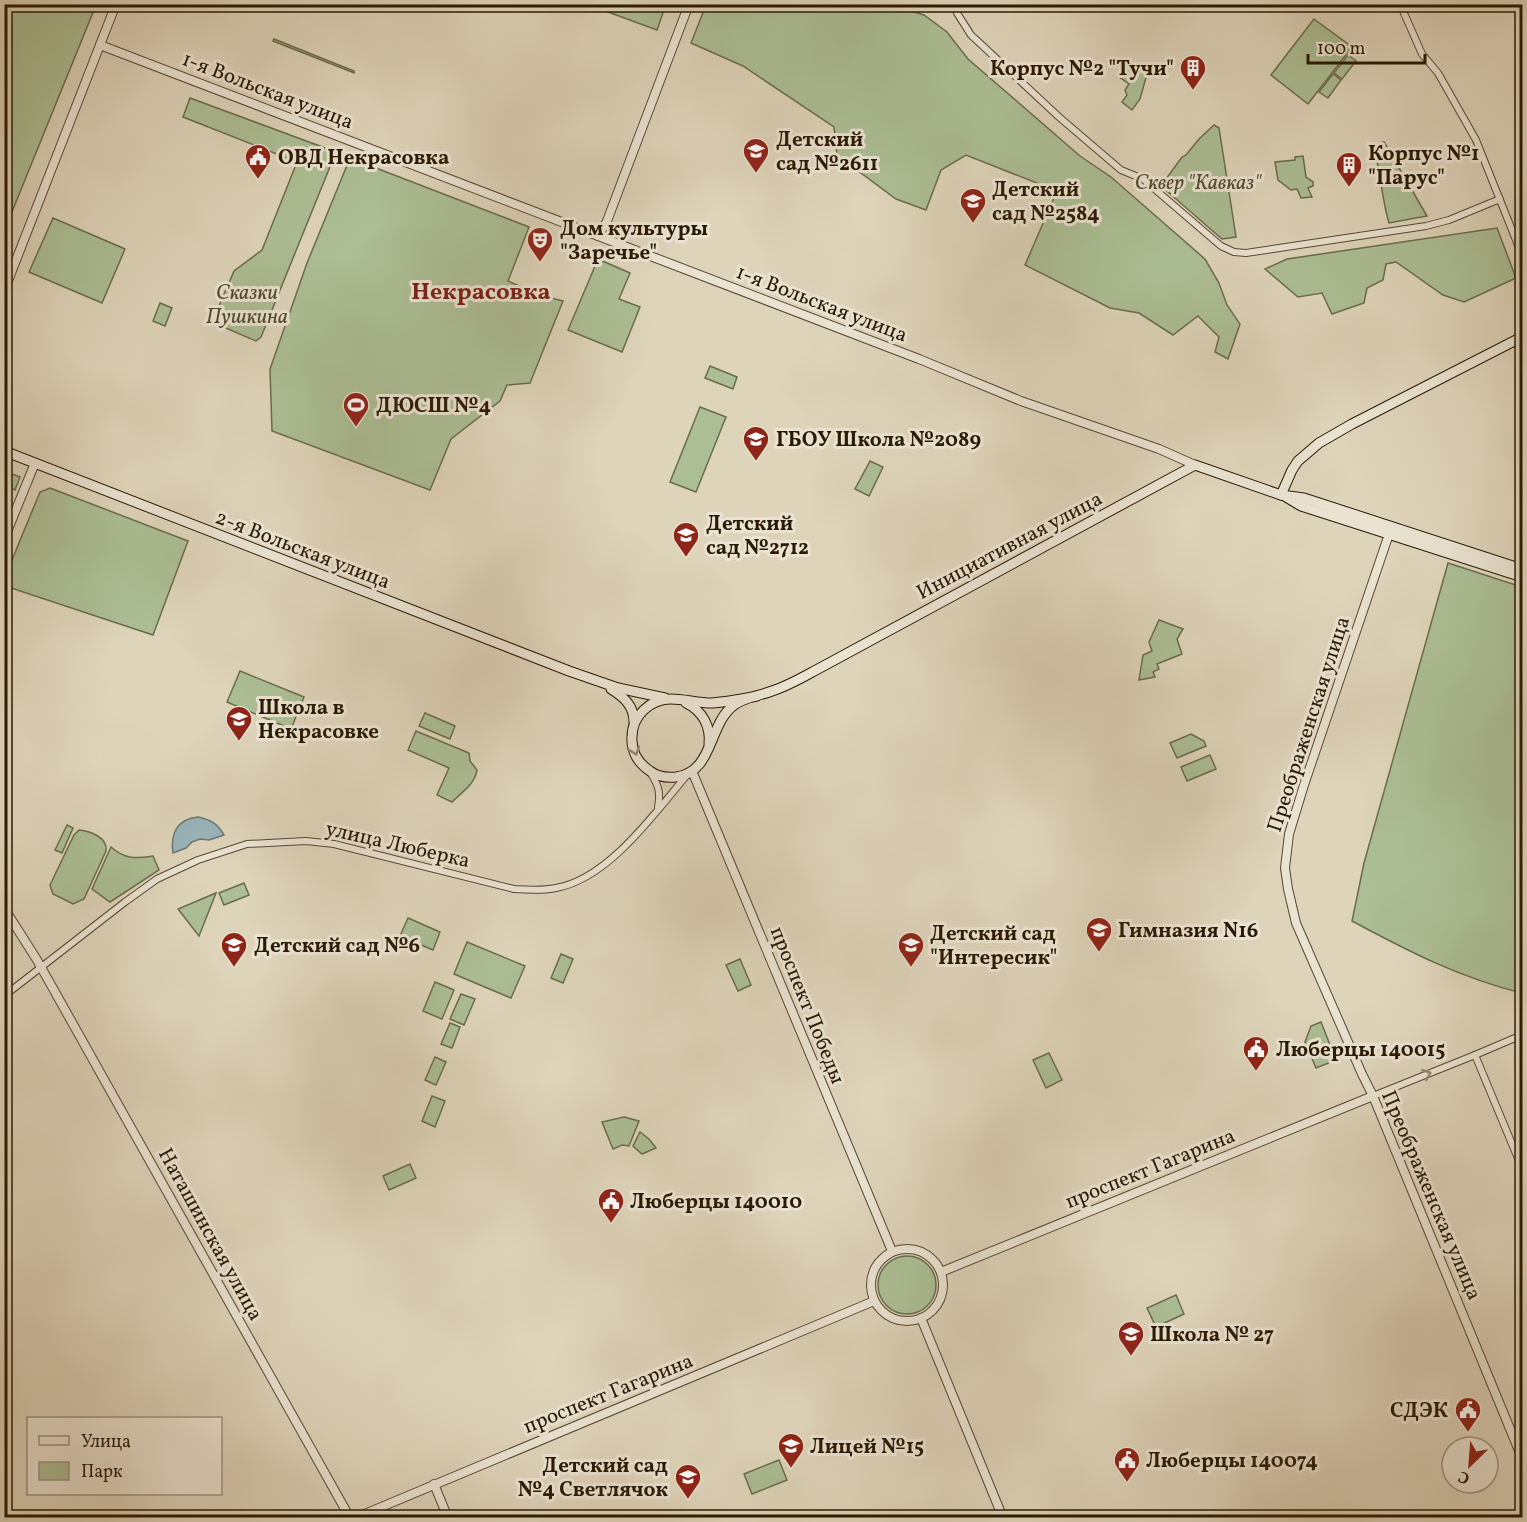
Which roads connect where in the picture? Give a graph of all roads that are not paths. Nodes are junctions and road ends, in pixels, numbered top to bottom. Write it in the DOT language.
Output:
graph roads {
  1 [pos="116,4"];
  2 [pos="689,4"];
  3 [pos="955,4"];
  4 [pos="1400,4"];
  5 [pos="100,45"];
  6 [pos="1500,199"];
  7 [pos="598,236"];
  8 [pos="1522,255"];
  9 [pos="4,291"];
  10 [pos="1522,337"];
  11 [pos="4,451"];
  12 [pos="35,463"];
  13 [pos="1195,465"];
  14 [pos="1281,495"];
  15 [pos="1389,534"];
  16 [pos="4,539"];
  17 [pos="1522,569"];
  18 [pos="1522,577"];
  19 [pos="590,678"];
  20 [pos="757,696"];
  21 [pos="670,699"];
  22 [pos="681,701"];
  23 [pos="634,725"];
  24 [pos="707,753"];
  25 [pos="650,771"];
  26 [pos="690,773"];
  27 [pos="657,810"];
  28 [pos="4,908"];
  29 [pos="42,968"];
  30 [pos="4,996"];
  31 [pos="1522,1035"];
  32 [pos="1475,1055"];
  33 [pos="1373,1096"];
  34 [pos="1522,1168"];
  35 [pos="892,1251"];
  36 [pos="941,1272"];
  37 [pos="874,1301"];
  38 [pos="921,1318"];
  39 [pos="1522,1458"];
  40 [pos="434,1484"];
  41 [pos="350,1518"];
  42 [pos="355,1518"];
  43 [pos="448,1518"];
  44 [pos="1003,1518"];
  1 -- 5 [label="street"];
  2 -- 7 [label="street"];
  3 -- 6 [label="street"];
  4 -- 6 [label="street"];
  5 -- 7 [label="street, 1-я Вольская улица"];
  5 -- 9 [label="street"];
  6 -- 8 [label="street"];
  7 -- 13 [label="street, 1-я Вольская улица"];
  10 -- 14 [label="main road"];
  11 -- 12 [label="main road, 2-я Вольская улица"];
  12 -- 16 [label="street"];
  12 -- 19 [label="main road, 2-я Вольская улица"];
  13 -- 14 [label="main road"];
  13 -- 20 [label="main road, Инициативная улица"];
  14 -- 15 [label="main road"];
  14 -- 17 [label="main road"];
  15 -- 18 [label="main road"];
  15 -- 33 [label="street, Преображенская улица"];
  19 -- 21 [label="main road, 2-я Вольская улица"];
  19 -- 23 [label="main road, 2-я Вольская улица"];
  20 -- 22 [label="main road, Инициативная улица"];
  20 -- 24 [label="main road, Инициативная улица"];
  21 -- 22 [label="main road, Инициативная улица"];
  21 -- 23 [label="main road"];
  22 -- 24 [label="main road, Инициативная улица"];
  23 -- 25 [label="main road, one-way"];
  24 -- 26 [label="main road, Инициативная улица"];
  25 -- 26 [label="main road"];
  25 -- 27 [label="street"];
  26 -- 27 [label="street, улица Люберка"];
  26 -- 35 [label="street, проспект Победы"];
  27 -- 29 [label="street, улица Люберка"];
  28 -- 29 [label="street, Наташинская улица"];
  29 -- 30 [label="street, улица Люберка"];
  29 -- 41 [label="street, Наташинская улица"];
  31 -- 32 [label="street"];
  33 -- 32 [label="street, one-way"];
  32 -- 34 [label="street"];
  33 -- 36 [label="street, проспект Гагарина"];
  33 -- 39 [label="street, Преображенская улица"];
  35 -- 36 [label="street"];
  35 -- 37 [label="street"];
  36 -- 38 [label="street"];
  37 -- 38 [label="street"];
  37 -- 40 [label="street, проспект Гагарина"];
  38 -- 44 [label="street"];
  40 -- 42 [label="street, проспект Гагарина"];
  40 -- 43 [label="street"];
}
